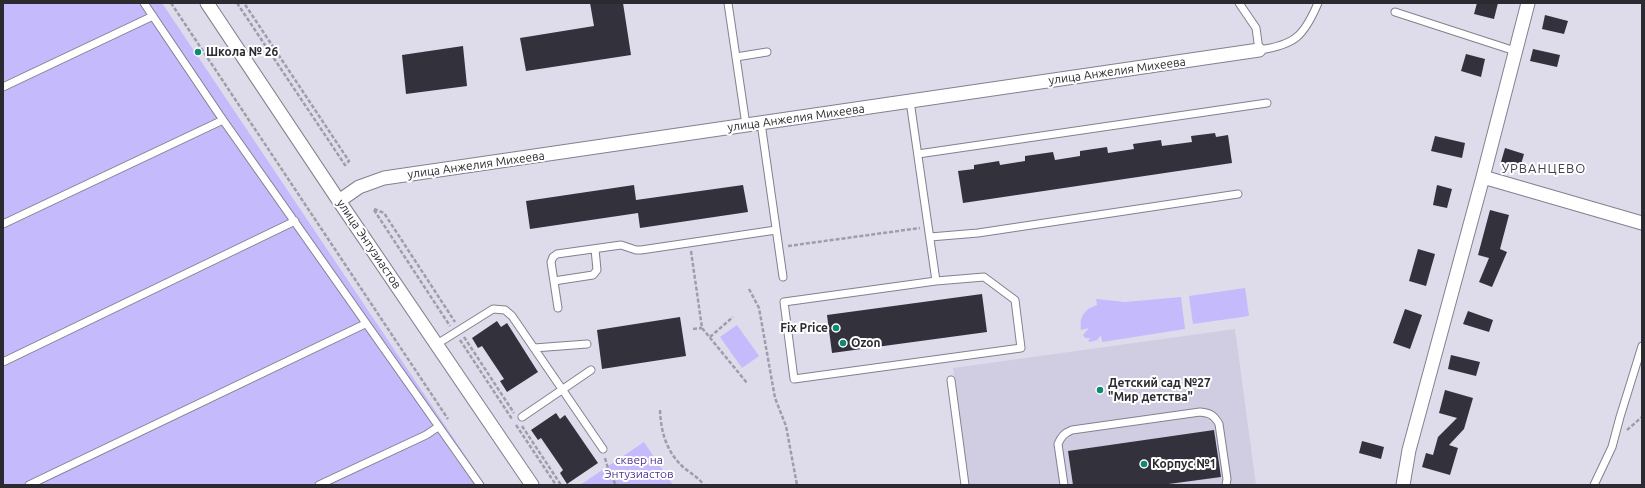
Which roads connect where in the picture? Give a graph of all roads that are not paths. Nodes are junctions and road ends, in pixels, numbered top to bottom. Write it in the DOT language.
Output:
graph roads {
  1 [pos="144,3"];
  2 [pos="207,3"];
  3 [pos="728,3"];
  4 [pos="1239,3"];
  5 [pos="1318,3"];
  6 [pos="1528,3"];
  7 [pos="1395,12"];
  8 [pos="153,16"];
  9 [pos="1259,50"];
  10 [pos="1515,51"];
  11 [pos="767,52"];
  12 [pos="736,57"];
  13 [pos="3,87"];
  14 [pos="910,102"];
  15 [pos="1267,103"];
  16 [pos="222,120"];
  17 [pos="761,123"];
  18 [pos="746,126"];
  19 [pos="918,154"];
  20 [pos="1483,177"];
  21 [pos="1238,194"];
  22 [pos="339,201"];
  23 [pos="295,222"];
  24 [pos="1642,223"];
  25 [pos="3,224"];
  26 [pos="776,230"];
  27 [pos="930,237"];
  28 [pos="595,249"];
  29 [pos="783,277"];
  30 [pos="554,281"];
  31 [pos="936,281"];
  32 [pos="558,308"];
  33 [pos="365,324"];
  34 [pos="437,344"];
  35 [pos="587,344"];
  36 [pos="1642,346"];
  37 [pos="534,348"];
  38 [pos="3,362"];
  39 [pos="591,370"];
  40 [pos="951,380"];
  41 [pos="562,390"];
  42 [pos="522,417"];
  43 [pos="438,427"];
  44 [pos="603,449"];
  45 [pos="29,485"];
  46 [pos="319,485"];
  47 [pos="480,485"];
  48 [pos="532,485"];
  49 [pos="965,485"];
  50 [pos="1064,485"];
  51 [pos="1226,485"];
  52 [pos="1404,485"];
  53 [pos="1594,485"];
  1 -- 8 [label="lane"];
  2 -- 22 [label="street, улица Энтузиастов"];
  3 -- 12 [label="lane"];
  4 -- 9 [label="lane"];
  5 -- 9 [label="lane"];
  6 -- 10 [label="street"];
  7 -- 10 [label="lane"];
  8 -- 13 [label="lane"];
  8 -- 16 [label="lane"];
  9 -- 14 [label="street, улица Анжелия Михеева"];
  10 -- 20 [label="street"];
  11 -- 12 [label="lane"];
  12 -- 18 [label="lane"];
  14 -- 17 [label="street, улица Анжелия Михеева"];
  14 -- 19 [label="lane"];
  15 -- 19 [label="lane"];
  16 -- 23 [label="lane"];
  16 -- 25 [label="lane"];
  17 -- 18 [label="street, улица Анжелия Михеева"];
  17 -- 26 [label="lane"];
  18 -- 22 [label="street, улица Анжелия Михеева"];
  19 -- 27 [label="lane"];
  20 -- 24 [label="street"];
  20 -- 52 [label="street"];
  21 -- 27 [label="lane"];
  22 -- 34 [label="street, улица Энтузиастов"];
  23 -- 33 [label="lane"];
  23 -- 38 [label="lane"];
  26 -- 28 [label="lane"];
  26 -- 29 [label="lane"];
  27 -- 31 [label="lane"];
  28 -- 30 [label="lane"];
  28 -- 30 [label="lane"];
  30 -- 32 [label="lane"];
  31 -- 31 [label="lane"];
  33 -- 43 [label="lane"];
  33 -- 45 [label="lane"];
  34 -- 37 [label="lane"];
  34 -- 48 [label="street, улица Энтузиастов"];
  35 -- 37 [label="lane"];
  36 -- 53 [label="lane"];
  37 -- 41 [label="lane"];
  39 -- 41 [label="lane"];
  40 -- 49 [label="lane"];
  41 -- 42 [label="lane"];
  41 -- 44 [label="lane"];
  43 -- 46 [label="lane"];
  43 -- 47 [label="lane"];
  50 -- 51 [label="lane"];
}
